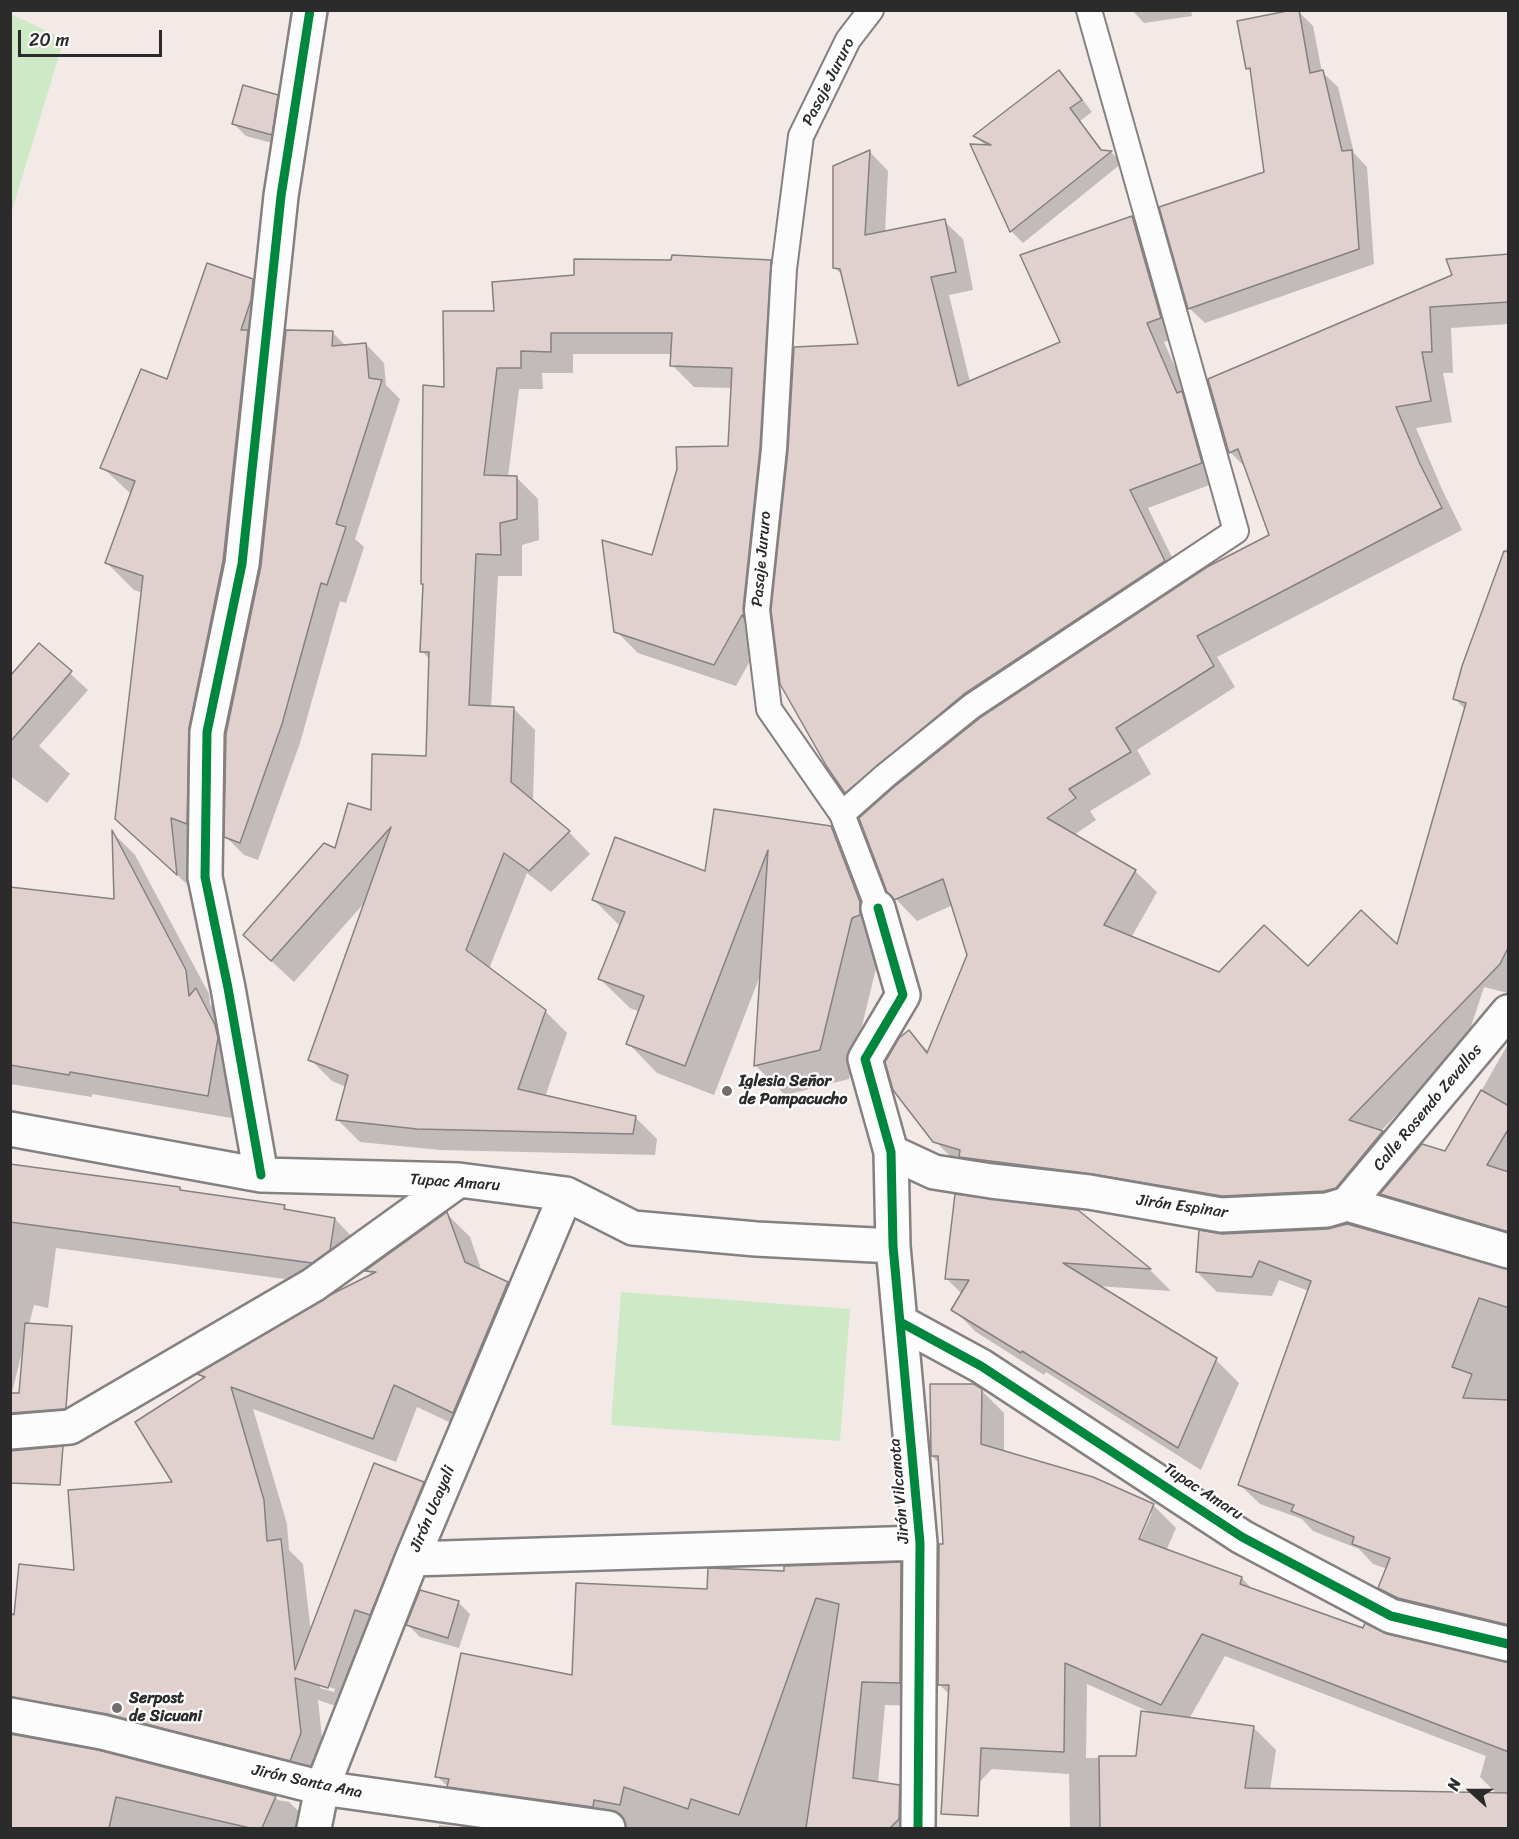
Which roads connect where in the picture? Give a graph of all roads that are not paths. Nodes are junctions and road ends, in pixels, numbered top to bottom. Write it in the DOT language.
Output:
graph roads {
  1 [pos="310,10"];
  2 [pos="871,10"];
  3 [pos="1089,10"];
  4 [pos="842,814"];
  5 [pos="878,908"];
  6 [pos="1509,1012"];
  7 [pos="10,1129"];
  8 [pos="891,1152"];
  9 [pos="261,1175"];
  10 [pos="459,1180"];
  11 [pos="567,1194"];
  12 [pos="1347,1204"];
  13 [pos="893,1246"];
  14 [pos="1509,1251"];
  15 [pos="900,1322"];
  16 [pos="10,1432"];
  17 [pos="920,1544"];
  18 [pos="412,1559"];
  19 [pos="1509,1644"];
  20 [pos="10,1715"];
  21 [pos="322,1788"];
  22 [pos="314,1828"];
  23 [pos="608,1828"];
  24 [pos="918,1828"];
  1 -- 9 [label="street"];
  2 -- 4 [label="lane, Pasaje Jururo"];
  3 -- 4 [label="lane"];
  4 -- 5 [label="lane, Pasaje Jururo"];
  5 -- 8 [label="street, Pasaje Jururo"];
  6 -- 12 [label="street, Calle Rosendo Zevallos"];
  7 -- 9 [label="street, Tupac Amaru"];
  8 -- 12 [label="street, Jirón Espinar"];
  8 -- 13 [label="street, Jirón Vilcanota"];
  9 -- 10 [label="street, Tupac Amaru"];
  10 -- 11 [label="street, Tupac Amaru"];
  10 -- 16 [label="street"];
  11 -- 13 [label="street, Tupac Amaru"];
  11 -- 18 [label="street, Jirón Ucayali"];
  12 -- 14 [label="street, Jirón Espinar"];
  13 -- 15 [label="street, Jirón Vilcanota"];
  15 -- 17 [label="street, Jirón Vilcanota"];
  15 -- 19 [label="street, Tupac Amaru"];
  17 -- 18 [label="street"];
  17 -- 24 [label="street, Jirón Vilcanota"];
  18 -- 21 [label="street, Jirón Ucayali"];
  20 -- 21 [label="street, Jirón Santa Ana"];
  21 -- 22 [label="street, Jirón Ucayali"];
  21 -- 23 [label="street, Jirón Santa Ana"];
}
